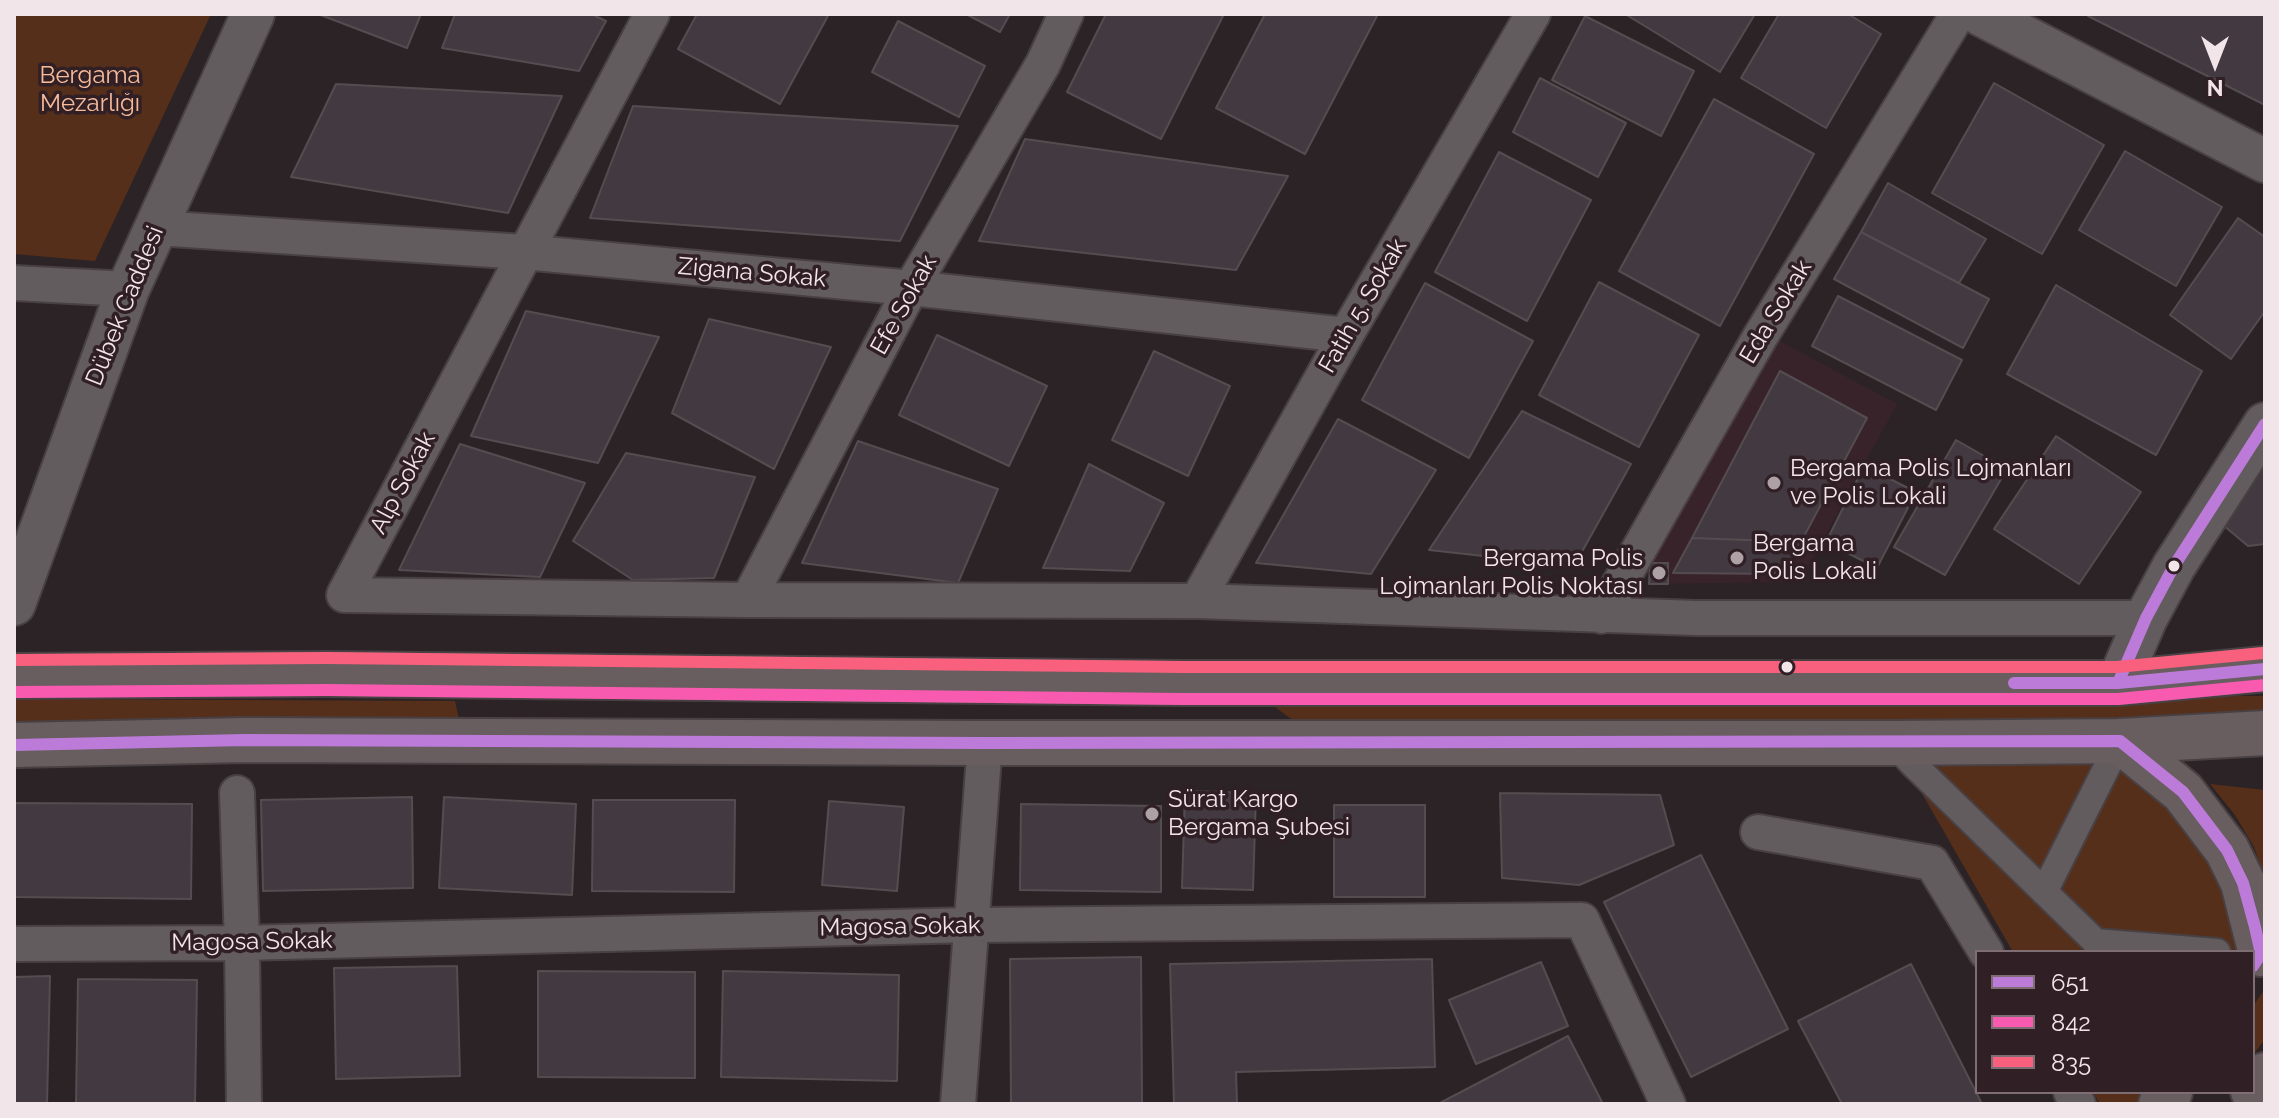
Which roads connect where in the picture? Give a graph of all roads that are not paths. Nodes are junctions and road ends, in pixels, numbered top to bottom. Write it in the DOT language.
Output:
graph roads {
  1 [pos="253,14"];
  2 [pos="652,14"];
  3 [pos="1066,14"];
  4 [pos="1533,14"];
  5 [pos="1958,14"];
  6 [pos="1980,14"];
  7 [pos="2265,161"];
  8 [pos="156,228"];
  9 [pos="524,252"];
  10 [pos="14,283"];
  11 [pos="911,288"];
  12 [pos="128,289"];
  13 [pos="1346,335"];
  14 [pos="2265,424"];
  15 [pos="748,600"];
  16 [pos="1197,601"];
  17 [pos="14,604"];
  18 [pos="1601,616"];
  19 [pos="2146,618"];
  20 [pos="2265,669"];
  21 [pos="14,676"];
  22 [pos="2118,683"];
  23 [pos="2265,733"];
  24 [pos="2120,741"];
  25 [pos="985,743"];
  26 [pos="1893,743"];
  27 [pos="14,745"];
  28 [pos="237,793"];
  29 [pos="1758,832"];
  30 [pos="2044,892"];
  31 [pos="972,925"];
  32 [pos="242,943"];
  33 [pos="14,944"];
  34 [pos="2100,947"];
  35 [pos="1985,950"];
  36 [pos="2170,950"];
  37 [pos="2258,955"];
  38 [pos="244,1104"];
  39 [pos="958,1104"];
  40 [pos="1668,1104"];
  1 -- 8 [label="street, Dübek Caddesi"];
  2 -- 9 [label="street, Alp Sokak"];
  3 -- 11 [label="street, Efe Sokak"];
  4 -- 13 [label="street, Fatih 5. Sokak"];
  5 -- 18 [label="street, Eda Sokak"];
  6 -- 7 [label="street"];
  8 -- 9 [label="street, Zigana Sokak"];
  8 -- 12 [label="street, Dübek Caddesi"];
  9 -- 11 [label="street, Zigana Sokak"];
  9 -- 15 [label="street, Alp Sokak"];
  10 -- 12 [label="street"];
  11 -- 13 [label="street, Zigana Sokak"];
  11 -- 15 [label="street, Efe Sokak"];
  12 -- 17 [label="street, Dübek Caddesi"];
  13 -- 16 [label="street, Fatih 5. Sokak"];
  14 -- 19 [label="street"];
  15 -- 16 [label="street"];
  16 -- 18 [label="street"];
  18 -- 19 [label="street"];
  19 -- 22 [label="street"];
  20 -- 22 [label="main road"];
  21 -- 22 [label="main road"];
  23 -- 24 [label="main road"];
  24 -- 26 [label="main road"];
  24 -- 30 [label="street"];
  24 -- 37 [label="main road"];
  25 -- 26 [label="main road"];
  25 -- 27 [label="main road"];
  25 -- 31 [label="street"];
  26 -- 30 [label="street"];
  28 -- 32 [label="street"];
  29 -- 35 [label="street"];
  30 -- 34 [label="street"];
  31 -- 32 [label="street, Magosa Sokak"];
  31 -- 39 [label="street"];
  31 -- 40 [label="street, Magosa Sokak"];
  32 -- 33 [label="street, Magosa Sokak"];
  32 -- 38 [label="street"];
  34 -- 36 [label="street"];
}
